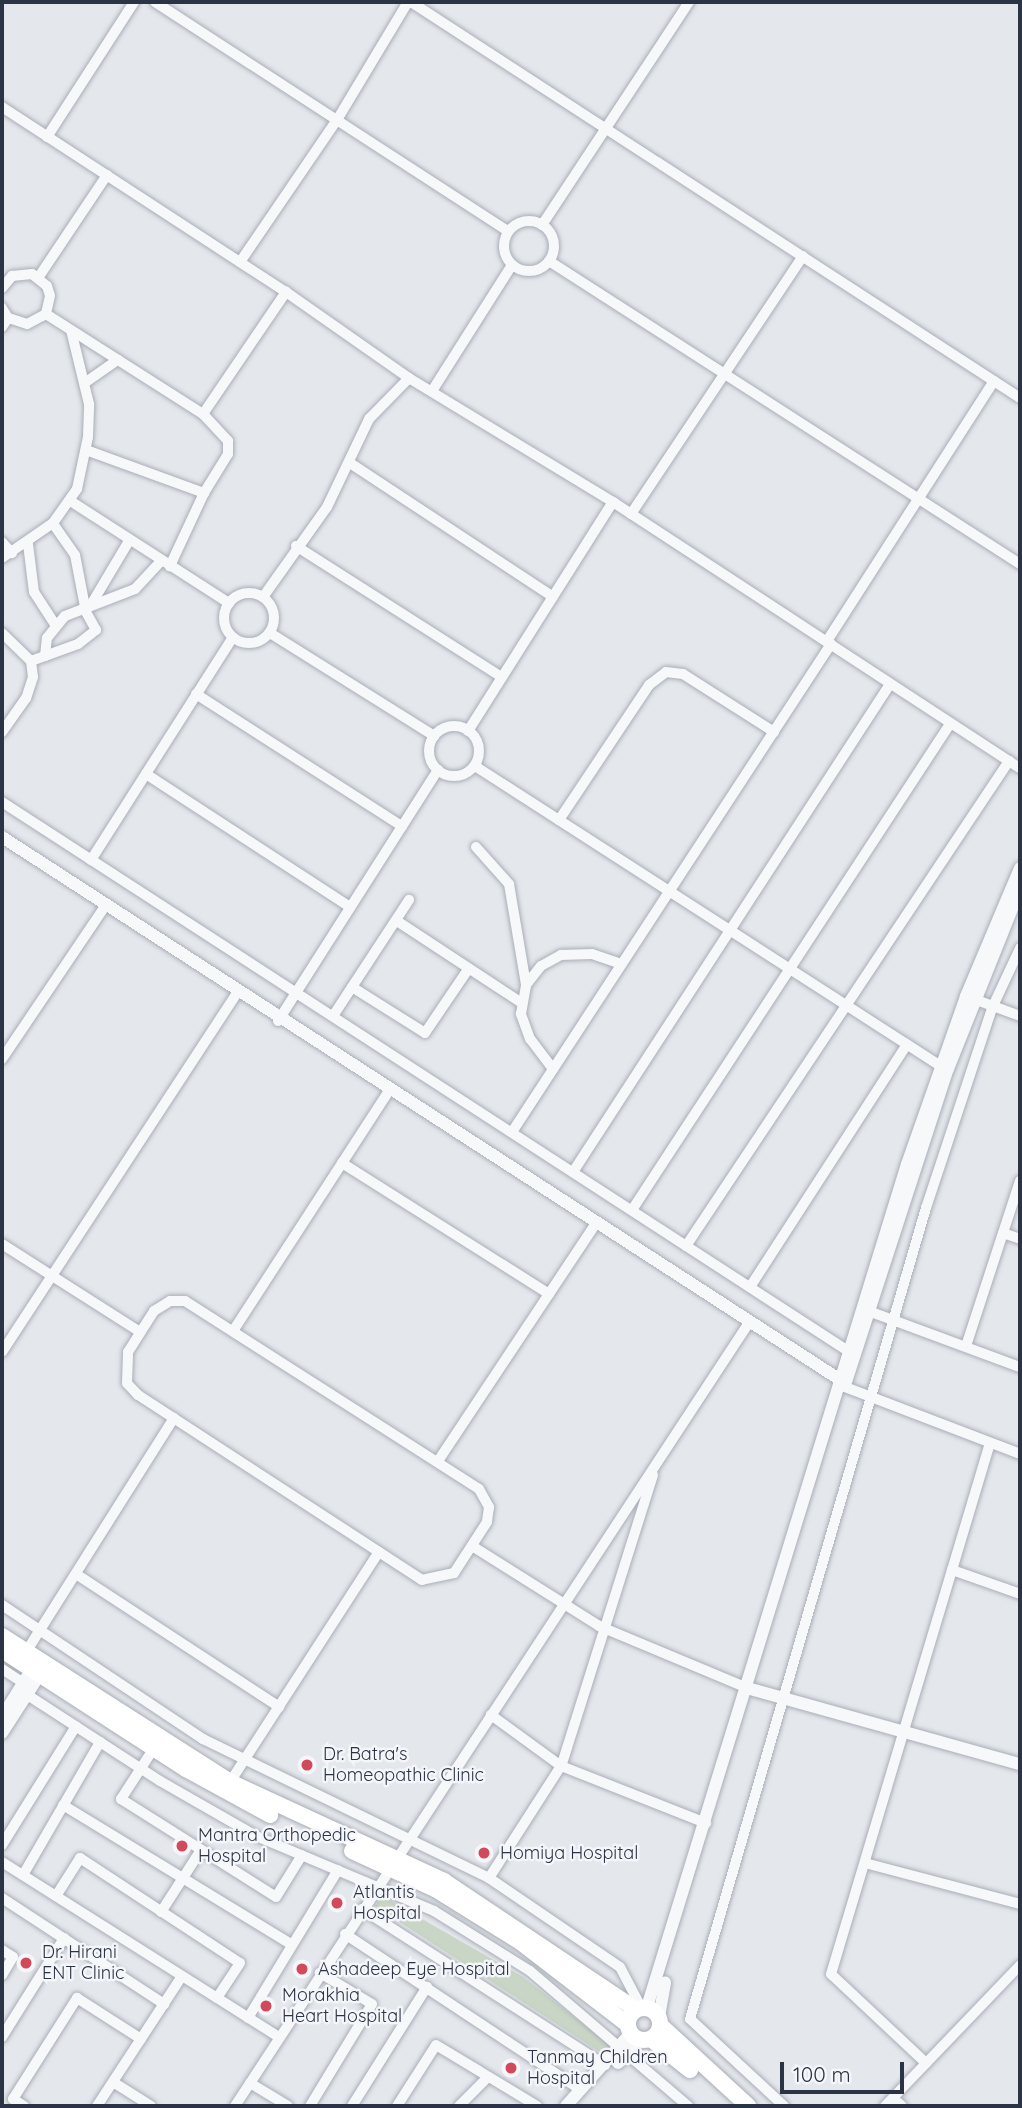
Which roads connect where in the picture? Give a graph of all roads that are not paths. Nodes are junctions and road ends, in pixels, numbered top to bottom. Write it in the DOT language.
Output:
graph roads {
  1 [pos="134,2"];
  2 [pos="155,2"];
  3 [pos="410,2"];
  4 [pos="689,2"];
  5 [pos="2,107"];
  6 [pos="337,120"];
  7 [pos="605,128"];
  8 [pos="47,136"];
  9 [pos="107,175"];
  10 [pos="542,225"];
  11 [pos="508,231"];
  12 [pos="803,256"];
  13 [pos="549,261"];
  14 [pos="240,262"];
  15 [pos="512,265"];
  16 [pos="38,278"];
  17 [pos="3,285"];
  18 [pos="286,292"];
  19 [pos="46,314"];
  20 [pos="4,318"];
  21 [pos="71,330"];
  22 [pos="118,360"];
  23 [pos="725,373"];
  24 [pos="409,378"];
  25 [pos="994,381"];
  26 [pos="86,382"];
  27 [pos="432,391"];
  28 [pos="1020,397"];
  29 [pos="203,414"];
  30 [pos="86,450"];
  31 [pos="350,463"];
  32 [pos="204,493"];
  33 [pos="919,498"];
  34 [pos="72,502"];
  35 [pos="613,502"];
  36 [pos="631,514"];
  37 [pos="53,523"];
  38 [pos="130,541"];
  39 [pos="2,542"];
  40 [pos="28,544"];
  41 [pos="296,546"];
  42 [pos="12,553"];
  43 [pos="2,558"];
  44 [pos="166,564"];
  45 [pos="1020,564"];
  46 [pos="263,597"];
  47 [pos="553,597"];
  48 [pos="229,604"];
  49 [pos="89,605"];
  50 [pos="56,626"];
  51 [pos="2,633"];
  52 [pos="270,633"];
  53 [pos="233,638"];
  54 [pos="829,643"];
  55 [pos="45,656"];
  56 [pos="31,661"];
  57 [pos="502,677"];
  58 [pos="890,684"];
  59 [pos="196,694"];
  60 [pos="950,723"];
  61 [pos="468,731"];
  62 [pos="2,732"];
  63 [pos="774,732"];
  64 [pos="434,736"];
  65 [pos="1009,761"];
  66 [pos="475,766"];
  67 [pos="1020,768"];
  68 [pos="438,770"];
  69 [pos="146,774"];
  70 [pos="2,802"];
  71 [pos="559,820"];
  72 [pos="402,826"];
  73 [pos="2,839"];
  74 [pos="476,847"];
  75 [pos="91,860"];
  76 [pos="1020,868"];
  77 [pos="1020,889"];
  78 [pos="669,891"];
  79 [pos="409,900"];
  80 [pos="105,906"];
  81 [pos="350,907"];
  82 [pos="397,921"];
  83 [pos="731,931"];
  84 [pos="1020,948"];
  85 [pos="621,964"];
  86 [pos="469,968"];
  87 [pos="790,968"];
  88 [pos="526,985"];
  89 [pos="352,987"];
  90 [pos="237,992"];
  91 [pos="296,992"];
  92 [pos="970,998"];
  93 [pos="522,1003"];
  94 [pos="845,1004"];
  95 [pos="993,1006"];
  96 [pos="332,1016"];
  97 [pos="1020,1016"];
  98 [pos="279,1019"];
  99 [pos="907,1044"];
  100 [pos="2,1059"];
  101 [pos="939,1065"];
  102 [pos="553,1069"];
  103 [pos="389,1091"];
  104 [pos="512,1132"];
  105 [pos="342,1163"];
  106 [pos="573,1172"];
  107 [pos="1020,1181"];
  108 [pos="632,1210"];
  109 [pos="595,1225"];
  110 [pos="1003,1233"];
  111 [pos="1020,1239"];
  112 [pos="2,1244"];
  113 [pos="686,1246"];
  114 [pos="52,1276"];
  115 [pos="750,1287"];
  116 [pos="549,1294"];
  117 [pos="866,1310"];
  118 [pos="894,1319"];
  119 [pos="748,1323"];
  120 [pos="233,1331"];
  121 [pos="140,1332"];
  122 [pos="966,1346"];
  123 [pos="848,1351"];
  124 [pos="2,1352"];
  125 [pos="1020,1367"];
  126 [pos="844,1384"];
  127 [pos="872,1398"];
  128 [pos="174,1418"];
  129 [pos="990,1443"];
  130 [pos="1020,1454"];
  131 [pos="438,1461"];
  132 [pos="656,1464"];
  133 [pos="472,1546"];
  134 [pos="379,1552"];
  135 [pos="952,1570"];
  136 [pos="76,1574"];
  137 [pos="1020,1594"];
  138 [pos="2,1605"];
  139 [pos="563,1605"];
  140 [pos="607,1629"];
  141 [pos="40,1630"];
  142 [pos="2,1636"];
  143 [pos="2,1650"];
  144 [pos="2,1669"];
  145 [pos="33,1673"];
  146 [pos="750,1689"];
  147 [pos="783,1698"];
  148 [pos="279,1706"];
  149 [pos="491,1715"];
  150 [pos="2,1717"];
  151 [pos="76,1726"];
  152 [pos="903,1731"];
  153 [pos="2,1733"];
  154 [pos="100,1742"];
  155 [pos="154,1748"];
  156 [pos="243,1762"];
  157 [pos="1020,1764"];
  158 [pos="561,1766"];
  159 [pos="141,1768"];
  160 [pos="230,1782"];
  161 [pos="63,1805"];
  162 [pos="706,1823"];
  163 [pos="410,1838"];
  164 [pos="2,1844"];
  165 [pos="201,1850"];
  166 [pos="302,1855"];
  167 [pos="2,1862"];
  168 [pos="394,1863"];
  169 [pos="865,1863"];
  170 [pos="338,1870"];
  171 [pos="23,1875"];
  172 [pos="185,1875"];
  173 [pos="489,1878"];
  174 [pos="377,1886"];
  175 [pos="56,1896"];
  176 [pos="2,1898"];
  177 [pos="1020,1904"];
  178 [pos="362,1909"];
  179 [pos="161,1912"];
  180 [pos="345,1934"];
  181 [pos="64,1938"];
  182 [pos="292,1945"];
  183 [pos="2,1950"];
  184 [pos="1020,1965"];
  185 [pos="320,1973"];
  186 [pos="2,1975"];
  187 [pos="182,1976"];
  188 [pos="427,1987"];
  189 [pos="217,1998"];
  190 [pos="164,2004"];
  191 [pos="248,2018"];
  192 [pos="640,2027"];
  193 [pos="2,2037"];
  194 [pos="279,2037"];
  195 [pos="141,2039"];
  196 [pos="926,2063"];
  197 [pos="605,2065"];
  198 [pos="488,2077"];
  199 [pos="113,2082"];
  200 [pos="250,2083"];
  201 [pos="581,2090"];
  202 [pos="893,2098"];
  203 [pos="24,2106"];
  204 [pos="97,2106"];
  205 [pos="151,2106"];
  206 [pos="235,2106"];
  207 [pos="288,2106"];
  208 [pos="310,2106"];
  209 [pos="352,2106"];
  210 [pos="397,2106"];
  211 [pos="459,2106"];
  212 [pos="537,2106"];
  213 [pos="566,2106"];
  214 [pos="577,2106"];
  215 [pos="688,2106"];
  216 [pos="732,2106"];
  217 [pos="748,2106"];
  218 [pos="784,2106"];
  219 [pos="885,2106"];
  220 [pos="902,2106"];
  1 -- 8 [label="street"];
  2 -- 6 [label="street"];
  3 -- 6 [label="street"];
  3 -- 7 [label="street"];
  4 -- 7 [label="street"];
  5 -- 8 [label="street"];
  6 -- 11 [label="street"];
  6 -- 14 [label="street"];
  7 -- 10 [label="street"];
  7 -- 12 [label="street"];
  8 -- 9 [label="street"];
  9 -- 14 [label="street"];
  9 -- 16 [label="street"];
  10 -- 11 [label="street"];
  10 -- 13 [label="street"];
  11 -- 15 [label="street"];
  12 -- 23 [label="street"];
  12 -- 25 [label="street"];
  13 -- 15 [label="street"];
  13 -- 23 [label="street"];
  14 -- 18 [label="street"];
  15 -- 27 [label="street"];
  16 -- 17 [label="street"];
  16 -- 19 [label="street"];
  18 -- 24 [label="street"];
  18 -- 29 [label="street"];
  19 -- 20 [label="street"];
  19 -- 21 [label="street"];
  21 -- 22 [label="street"];
  21 -- 26 [label="street"];
  22 -- 26 [label="street"];
  22 -- 29 [label="street"];
  23 -- 33 [label="street"];
  23 -- 36 [label="street"];
  24 -- 27 [label="street"];
  24 -- 31 [label="street"];
  25 -- 28 [label="street"];
  25 -- 33 [label="street"];
  26 -- 30 [label="street"];
  27 -- 35 [label="street"];
  29 -- 32 [label="street"];
  30 -- 32 [label="street"];
  30 -- 34 [label="street"];
  31 -- 41 [label="street"];
  31 -- 47 [label="street"];
  32 -- 44 [label="street"];
  33 -- 45 [label="street"];
  33 -- 54 [label="street"];
  34 -- 37 [label="street"];
  34 -- 38 [label="street"];
  35 -- 36 [label="street"];
  35 -- 47 [label="street"];
  36 -- 54 [label="street"];
  37 -- 40 [label="street"];
  37 -- 49 [label="street"];
  38 -- 44 [label="street"];
  38 -- 49 [label="street"];
  39 -- 42 [label="street"];
  40 -- 42 [label="street"];
  40 -- 50 [label="street"];
  41 -- 46 [label="street"];
  41 -- 57 [label="street"];
  42 -- 43 [label="street"];
  44 -- 48 [label="street"];
  44 -- 49 [label="street"];
  46 -- 48 [label="street"];
  46 -- 52 [label="street"];
  47 -- 57 [label="street"];
  48 -- 53 [label="street"];
  49 -- 50 [label="street"];
  49 -- 55 [label="street"];
  50 -- 55 [label="street"];
  51 -- 56 [label="street"];
  52 -- 53 [label="street"];
  52 -- 64 [label="street"];
  53 -- 59 [label="street"];
  54 -- 58 [label="street"];
  54 -- 63 [label="street"];
  55 -- 56 [label="street"];
  56 -- 62 [label="street"];
  57 -- 61 [label="street"];
  58 -- 60 [label="street"];
  58 -- 83 [label="street"];
  59 -- 69 [label="street"];
  59 -- 72 [label="street"];
  60 -- 65 [label="street"];
  60 -- 87 [label="street"];
  61 -- 64 [label="street"];
  61 -- 66 [label="street"];
  63 -- 71 [label="street"];
  63 -- 78 [label="street"];
  64 -- 68 [label="street"];
  65 -- 67 [label="street"];
  65 -- 94 [label="street"];
  66 -- 68 [label="street"];
  66 -- 71 [label="street"];
  68 -- 72 [label="street"];
  69 -- 75 [label="street"];
  69 -- 81 [label="street"];
  70 -- 75 [label="street"];
  71 -- 78 [label="street"];
  72 -- 81 [label="street"];
  73 -- 80 [label="street"];
  74 -- 88 [label="street"];
  75 -- 91 [label="street"];
  76 -- 92 [label="street"];
  77 -- 92 [label="street"];
  78 -- 83 [label="street"];
  78 -- 85 [label="street"];
  79 -- 82 [label="street"];
  80 -- 90 [label="street"];
  80 -- 100 [label="street"];
  81 -- 91 [label="street"];
  82 -- 86 [label="street"];
  82 -- 89 [label="street"];
  83 -- 87 [label="street"];
  83 -- 106 [label="street"];
  84 -- 95 [label="street"];
  85 -- 88 [label="street"];
  85 -- 102 [label="street"];
  86 -- 89 [label="street"];
  86 -- 93 [label="street"];
  87 -- 94 [label="street"];
  87 -- 108 [label="street"];
  88 -- 93 [label="street"];
  89 -- 96 [label="street"];
  90 -- 98 [label="street"];
  90 -- 114 [label="street"];
  91 -- 96 [label="street"];
  91 -- 98 [label="street"];
  92 -- 95 [label="street"];
  92 -- 101 [label="street"];
  92 -- 117 [label="street"];
  93 -- 102 [label="street"];
  94 -- 99 [label="street"];
  94 -- 113 [label="street"];
  95 -- 97 [label="street"];
  95 -- 118 [label="street"];
  96 -- 104 [label="street"];
  98 -- 103 [label="street"];
  99 -- 101 [label="street"];
  99 -- 115 [label="street"];
  101 -- 117 [label="street"];
  102 -- 104 [label="street"];
  103 -- 105 [label="street"];
  103 -- 109 [label="street"];
  104 -- 106 [label="street"];
  105 -- 116 [label="street"];
  105 -- 120 [label="street"];
  106 -- 108 [label="street"];
  107 -- 110 [label="street"];
  108 -- 113 [label="street"];
  109 -- 116 [label="street"];
  109 -- 119 [label="street"];
  110 -- 111 [label="street"];
  110 -- 122 [label="street"];
  112 -- 114 [label="street"];
  113 -- 115 [label="street"];
  114 -- 121 [label="street"];
  114 -- 124 [label="street"];
  115 -- 123 [label="street"];
  116 -- 131 [label="street"];
  117 -- 118 [label="street"];
  117 -- 123 [label="street"];
  117 -- 126 [label="street"];
  118 -- 122 [label="street"];
  118 -- 127 [label="street"];
  119 -- 126 [label="street"];
  119 -- 132 [label="street"];
  120 -- 121 [label="street"];
  120 -- 131 [label="street"];
  121 -- 128 [label="street"];
  122 -- 125 [label="street"];
  123 -- 126 [label="street"];
  126 -- 127 [label="street"];
  126 -- 146 [label="street"];
  127 -- 129 [label="street"];
  127 -- 147 [label="street"];
  128 -- 134 [label="street"];
  128 -- 136 [label="street"];
  129 -- 130 [label="street"];
  129 -- 135 [label="street"];
  131 -- 133 [label="street"];
  132 -- 139 [label="street"];
  132 -- 140 [label="street"];
  133 -- 134 [label="street"];
  133 -- 139 [label="street"];
  134 -- 148 [label="street"];
  135 -- 137 [label="street"];
  135 -- 152 [label="street"];
  136 -- 141 [label="street"];
  136 -- 148 [label="street"];
  138 -- 141 [label="street"];
  139 -- 140 [label="street"];
  139 -- 149 [label="street"];
  140 -- 146 [label="street"];
  140 -- 158 [label="street"];
  141 -- 145 [label="street"];
  141 -- 156 [label="street"];
  142 -- 145 [label="main road"];
  143 -- 145 [label="main road"];
  144 -- 145 [label="street"];
  145 -- 150 [label="street"];
  145 -- 151 [label="street"];
  145 -- 153 [label="street"];
  145 -- 155 [label="main road"];
  145 -- 160 [label="main road"];
  146 -- 147 [label="street"];
  146 -- 162 [label="street"];
  146 -- 192 [label="street"];
  147 -- 152 [label="street"];
  147 -- 218 [label="street"];
  148 -- 156 [label="street"];
  149 -- 158 [label="street"];
  149 -- 163 [label="street"];
  151 -- 154 [label="street"];
  151 -- 164 [label="street"];
  152 -- 157 [label="street"];
  152 -- 169 [label="street"];
  154 -- 159 [label="street"];
  154 -- 161 [label="street"];
  155 -- 159 [label="street"];
  155 -- 168 [label="main road"];
  156 -- 160 [label="street"];
  156 -- 163 [label="street"];
  158 -- 162 [label="street"];
  158 -- 173 [label="street"];
  159 -- 165 [label="street"];
  159 -- 166 [label="street"];
  160 -- 168 [label="main road"];
  161 -- 171 [label="street"];
  161 -- 172 [label="street"];
  162 -- 192 [label="street"];
  163 -- 168 [label="street"];
  163 -- 173 [label="street"];
  165 -- 166 [label="street"];
  165 -- 172 [label="street"];
  166 -- 170 [label="street"];
  167 -- 171 [label="street"];
  168 -- 174 [label="street"];
  168 -- 192 [label="main road"];
  169 -- 177 [label="street"];
  169 -- 196 [label="street"];
  170 -- 174 [label="street"];
  170 -- 182 [label="street"];
  171 -- 175 [label="street"];
  172 -- 179 [label="street"];
  172 -- 182 [label="street"];
  173 -- 192 [label="street"];
  174 -- 178 [label="street"];
  174 -- 192 [label="street"];
  175 -- 179 [label="street"];
  175 -- 187 [label="street"];
  176 -- 181 [label="street"];
  178 -- 180 [label="street"];
  178 -- 197 [label="street"];
  179 -- 189 [label="street"];
  180 -- 185 [label="street"];
  180 -- 188 [label="street"];
  181 -- 190 [label="street"];
  181 -- 193 [label="street"];
  182 -- 191 [label="street"];
  183 -- 186 [label="street"];
  184 -- 196 [label="street"];
  185 -- 194 [label="street"];
  185 -- 208 [label="street"];
  187 -- 189 [label="street"];
  187 -- 190 [label="street"];
  188 -- 201 [label="street"];
  188 -- 209 [label="street"];
  189 -- 191 [label="street"];
  190 -- 195 [label="street"];
  191 -- 194 [label="street"];
  192 -- 197 [label="street"];
  192 -- 214 [label="street"];
  192 -- 215 [label="street"];
  192 -- 216 [label="main road"];
  192 -- 217 [label="main road"];
  194 -- 200 [label="street"];
  195 -- 199 [label="street"];
  195 -- 203 [label="street"];
  196 -- 202 [label="street"];
  197 -- 201 [label="street"];
  198 -- 210 [label="street"];
  198 -- 211 [label="street"];
  198 -- 212 [label="street"];
  199 -- 204 [label="street"];
  199 -- 205 [label="street"];
  200 -- 206 [label="street"];
  200 -- 207 [label="street"];
  201 -- 213 [label="street"];
  202 -- 219 [label="street"];
  202 -- 220 [label="street"];
}
